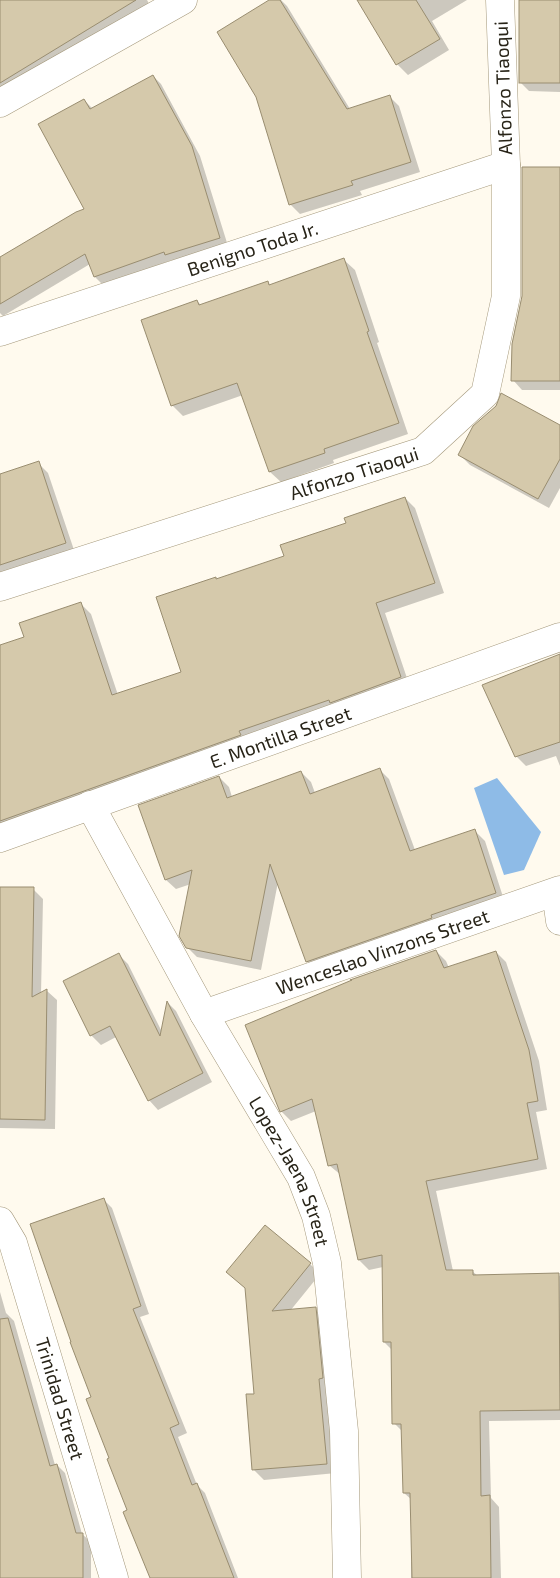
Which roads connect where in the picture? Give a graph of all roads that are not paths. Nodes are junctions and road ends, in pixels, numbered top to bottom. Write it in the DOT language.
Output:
graph roads {
  1 [pos="183,0"];
  2 [pos="500,0"];
  3 [pos="0,103"];
  4 [pos="506,165"];
  5 [pos="0,332"];
  6 [pos="0,587"];
  7 [pos="560,637"];
  8 [pos="90,805"];
  9 [pos="0,838"];
  10 [pos="558,891"];
  11 [pos="560,921"];
  12 [pos="204,1014"];
  13 [pos="0,1221"];
  14 [pos="114,1578"];
  15 [pos="347,1578"];
  1 -- 3 [label="street"];
  2 -- 4 [label="street, Alfonzo Tiaoqui"];
  4 -- 5 [label="street, Benigno Toda Jr."];
  4 -- 6 [label="street, Alfonzo Tiaoqui"];
  7 -- 8 [label="street, E. Montilla Street"];
  8 -- 9 [label="street, E. Montilla Street"];
  8 -- 12 [label="street, Lopez-Jaena Street"];
  10 -- 11 [label="street"];
  10 -- 12 [label="street, Wenceslao Vinzons Street"];
  12 -- 15 [label="street, Lopez-Jaena Street"];
  13 -- 14 [label="street, Trinidad Street"];
}
